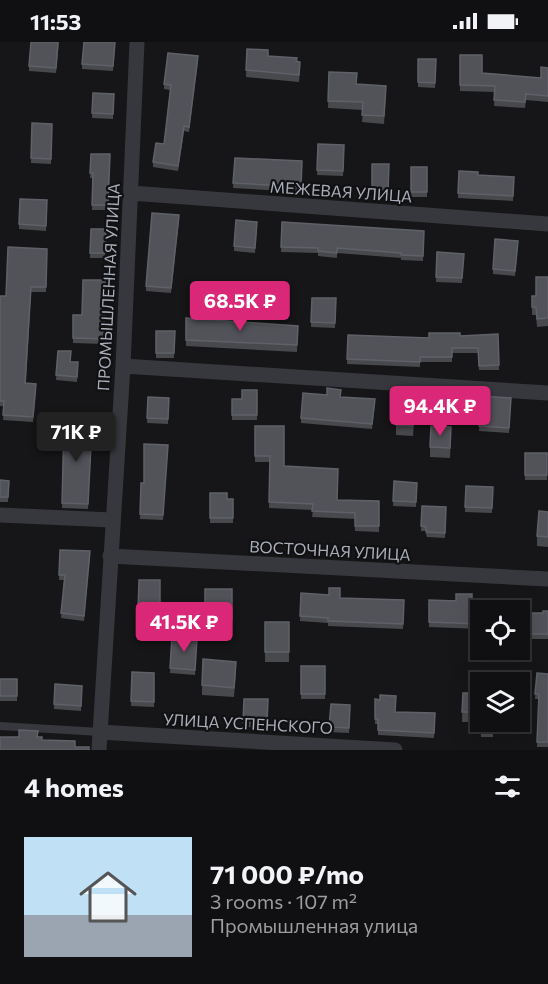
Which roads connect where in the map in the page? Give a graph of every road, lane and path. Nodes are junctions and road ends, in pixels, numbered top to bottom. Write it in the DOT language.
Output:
graph roads {
  1 [pos="137,42"];
  2 [pos="131,192"];
  3 [pos="548,224"];
  4 [pos="123,366"];
  5 [pos="548,393"];
  6 [pos="0,515"];
  7 [pos="112,520"];
  8 [pos="110,556"];
  9 [pos="548,579"];
  10 [pos="0,726"];
  11 [pos="100,732"];
  12 [pos="99,750"];
  13 [pos="395,750"];
  1 -- 2 [label="street, ПРОМЫШЛЕННАЯ УЛИЦА"];
  2 -- 3 [label="street, МЕЖЕВАЯ УЛИЦА"];
  2 -- 4 [label="street, ПРОМЫШЛЕННАЯ УЛИЦА"];
  4 -- 5 [label="street"];
  4 -- 7 [label="street, ПРОМЫШЛЕННАЯ УЛИЦА"];
  6 -- 7 [label="street"];
  7 -- 8 [label="street, ПРОМЫШЛЕННАЯ УЛИЦА"];
  8 -- 9 [label="street, ВОСТОЧНАЯ УЛИЦА"];
  8 -- 11 [label="street, ПРОМЫШЛЕННАЯ УЛИЦА"];
  10 -- 11 [label="lane"];
  11 -- 12 [label="street, ПРОМЫШЛЕННАЯ УЛИЦА"];
  11 -- 13 [label="street, УЛИЦА УСПЕНСКОГО"];
}
